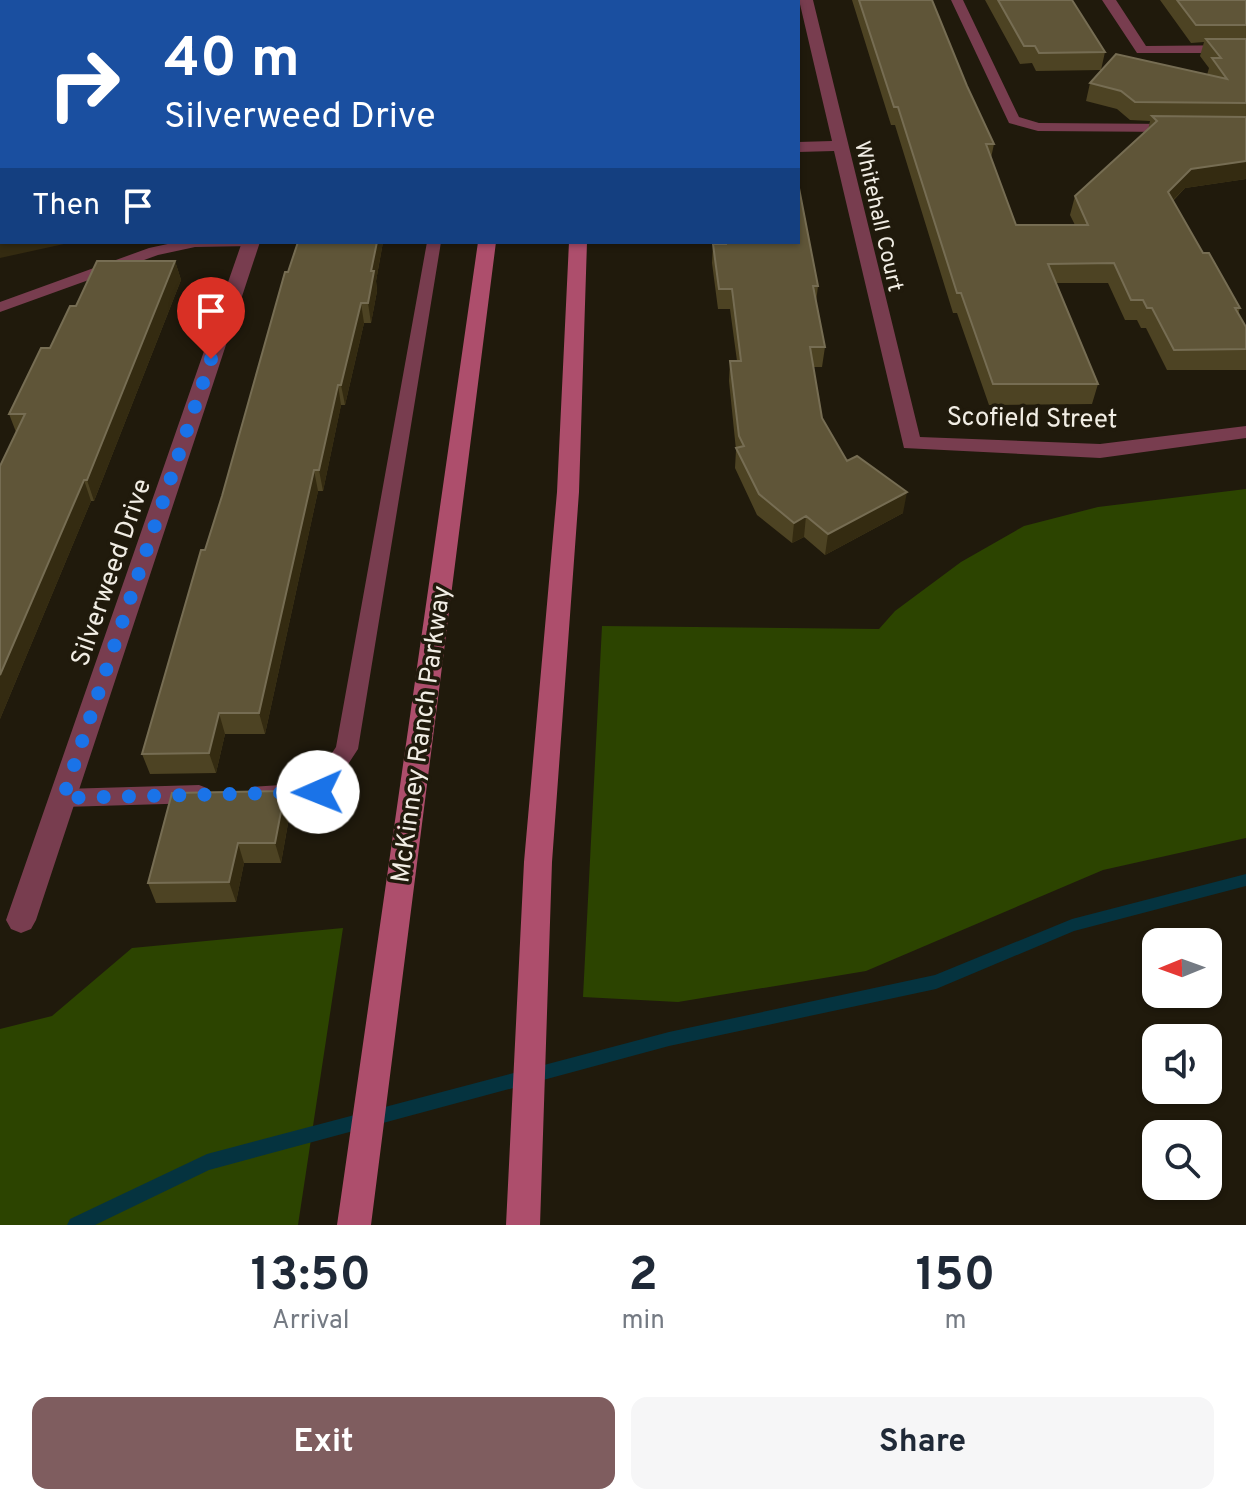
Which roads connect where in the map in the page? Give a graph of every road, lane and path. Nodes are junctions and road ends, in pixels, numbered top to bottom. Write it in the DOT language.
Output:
graph roads {
  1 [pos="806,0"];
  2 [pos="957,0"];
  3 [pos="1109,0"];
  4 [pos="1246,49"];
  5 [pos="1182,128"];
  6 [pos="841,146"];
  7 [pos="800,147"];
  8 [pos="190,244"];
  9 [pos="250,244"];
  10 [pos="434,244"];
  11 [pos="487,244"];
  12 [pos="578,244"];
  13 [pos="0,307"];
  14 [pos="1246,432"];
  15 [pos="911,443"];
  16 [pos="63,798"];
  17 [pos="21,920"];
  18 [pos="523,1218"];
  19 [pos="354,1225"];
  1 -- 6 [label="street, Whitehall Court"];
  2 -- 5 [label="lane"];
  3 -- 4 [label="street"];
  6 -- 7 [label="street"];
  6 -- 15 [label="street, Whitehall Court"];
  8 -- 13 [label="lane"];
  9 -- 16 [label="street, Silverweed Drive"];
  10 -- 16 [label="lane"];
  11 -- 19 [label="main road, McKinney Ranch Parkway"];
  12 -- 18 [label="main road"];
  14 -- 15 [label="street, Scofield Street"];
  16 -- 17 [label="street, Silverweed Drive"];
}
